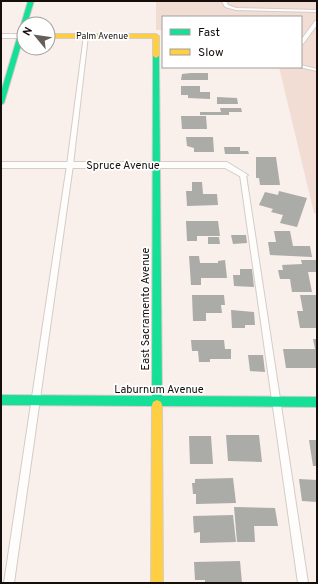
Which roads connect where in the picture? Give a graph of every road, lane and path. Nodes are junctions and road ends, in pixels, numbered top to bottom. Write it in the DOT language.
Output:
graph roads {
  1 [pos="31,1"];
  2 [pos="224,1"];
  3 [pos="317,11"];
  4 [pos="26,16"];
  5 [pos="317,22"];
  6 [pos="1,36"];
  7 [pos="16,36"];
  8 [pos="56,36"];
  9 [pos="86,36"];
  10 [pos="156,36"];
  11 [pos="302,42"];
  12 [pos="16,54"];
  13 [pos="302,66"];
  14 [pos="317,70"];
  15 [pos="2,97"];
  16 [pos="1,165"];
  17 [pos="70,165"];
  18 [pos="158,165"];
  19 [pos="243,174"];
  20 [pos="1,400"];
  21 [pos="35,400"];
  22 [pos="156,402"];
  23 [pos="276,402"];
  24 [pos="317,402"];
  25 [pos="9,583"];
  26 [pos="157,583"];
  27 [pos="303,583"];
  1 -- 4 [label="street"];
  2 -- 3 [label="lane"];
  5 -- 11 [label="lane"];
  6 -- 7 [label="street"];
  8 -- 9 [label="street, Palm Avenue"];
  9 -- 10 [label="street, Palm Avenue"];
  9 -- 17 [label="lane"];
  10 -- 18 [label="street, East Sacramento Avenue"];
  12 -- 15 [label="street"];
  13 -- 14 [label="lane"];
  16 -- 17 [label="street, Spruce Avenue"];
  17 -- 18 [label="street, Spruce Avenue"];
  17 -- 21 [label="lane"];
  18 -- 19 [label="street, Spruce Avenue"];
  18 -- 22 [label="street, East Sacramento Avenue"];
  19 -- 23 [label="lane"];
  20 -- 21 [label="street, Laburnum Avenue"];
  21 -- 22 [label="street, Laburnum Avenue"];
  21 -- 25 [label="lane"];
  22 -- 23 [label="street, Laburnum Avenue"];
  22 -- 26 [label="street, East Sacramento Avenue"];
  23 -- 24 [label="street, Laburnum Avenue"];
  23 -- 27 [label="lane"];
}
